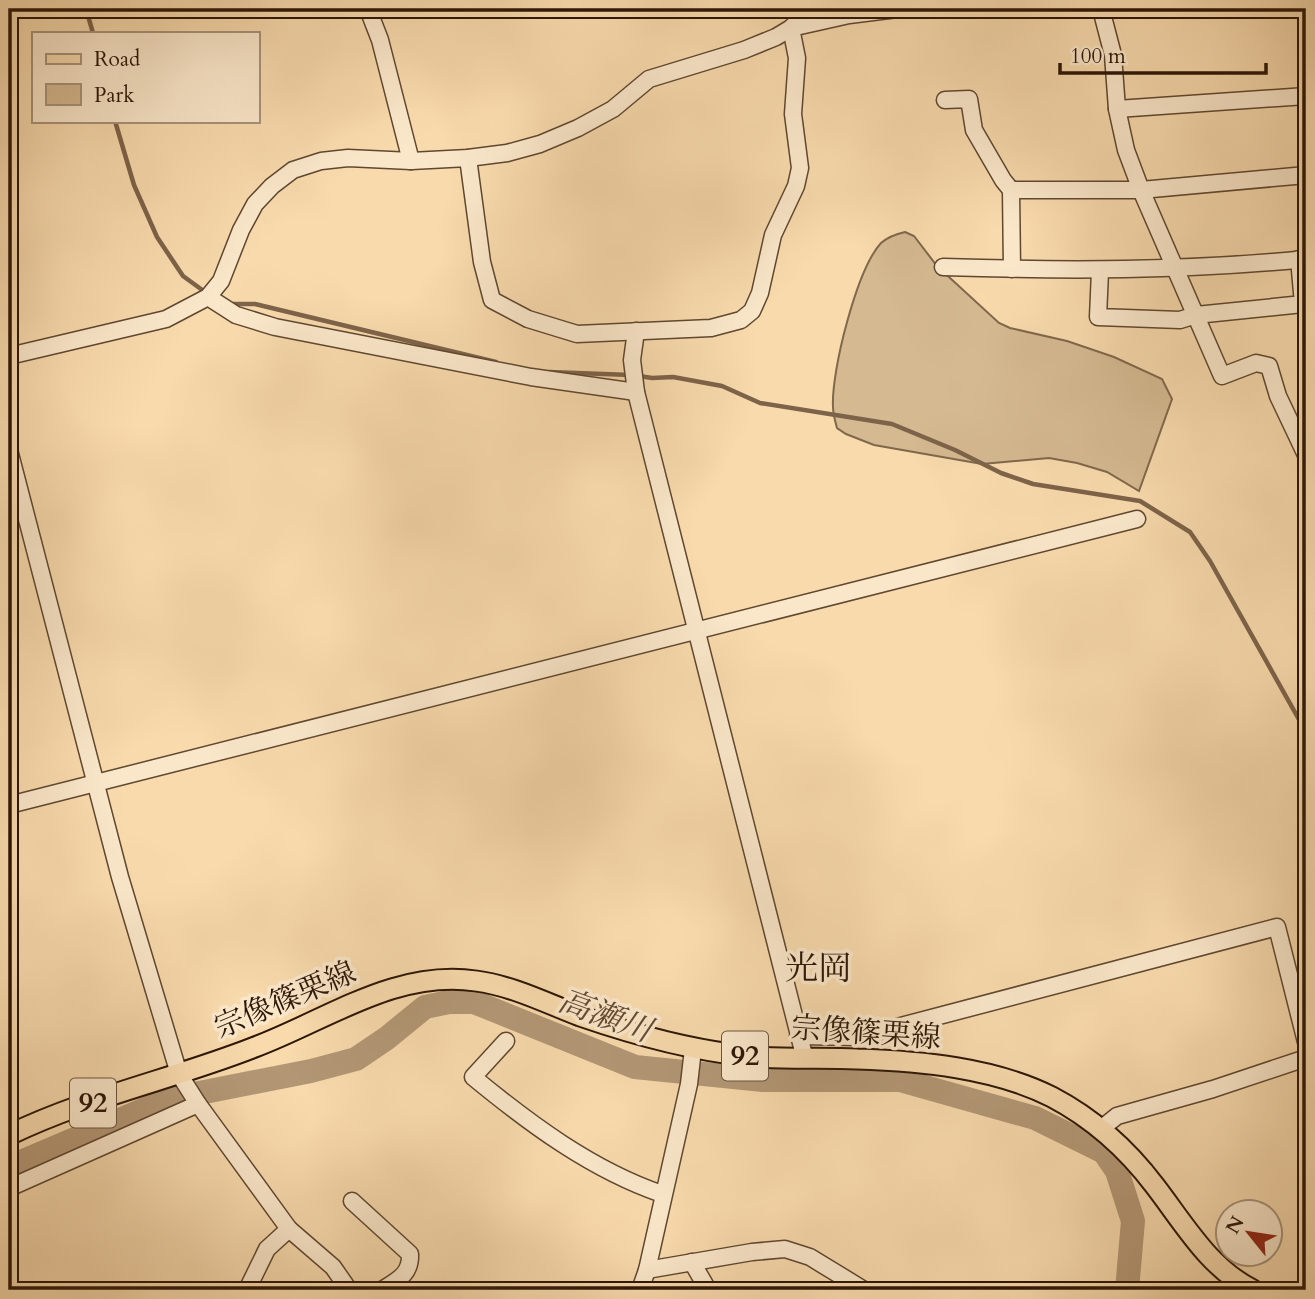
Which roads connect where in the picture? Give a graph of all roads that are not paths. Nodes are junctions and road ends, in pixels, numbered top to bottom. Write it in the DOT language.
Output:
graph roads {
  1 [pos="368,9"];
  2 [pos="810,9"];
  3 [pos="897,9"];
  4 [pos="1101,9"];
  5 [pos="791,27"];
  6 [pos="1306,96"];
  7 [pos="945,100"];
  8 [pos="1117,108"];
  9 [pos="468,158"];
  10 [pos="411,161"];
  11 [pos="1306,175"];
  12 [pos="1011,190"];
  13 [pos="1141,190"];
  14 [pos="1303,259"];
  15 [pos="943,267"];
  16 [pos="1177,268"];
  17 [pos="1012,270"];
  18 [pos="1100,271"];
  19 [pos="208,297"];
  20 [pos="1196,315"];
  21 [pos="636,331"];
  22 [pos="9,356"];
  23 [pos="636,392"];
  24 [pos="9,450"];
  25 [pos="1306,455"];
  26 [pos="1137,519"];
  27 [pos="697,630"];
  28 [pos="96,784"];
  29 [pos="9,805"];
  30 [pos="798,1036"];
  31 [pos="506,1041"];
  32 [pos="1306,1042"];
  33 [pos="693,1049"];
  34 [pos="1306,1058"];
  35 [pos="805,1059"];
  36 [pos="182,1079"];
  37 [pos="196,1101"];
  38 [pos="1102,1128"];
  39 [pos="9,1135"];
  40 [pos="9,1188"];
  41 [pos="662,1194"];
  42 [pos="352,1201"];
  43 [pos="289,1229"];
  44 [pos="692,1262"];
  45 [pos="647,1270"];
  46 [pos="247,1290"];
  47 [pos="349,1290"];
  48 [pos="382,1290"];
  49 [pos="640,1290"];
  50 [pos="708,1290"];
  51 [pos="864,1290"];
  52 [pos="1254,1290"];
  1 -- 10 [label="street"];
  2 -- 5 [label="street"];
  3 -- 5 [label="street"];
  4 -- 8 [label="street"];
  5 -- 9 [label="street"];
  5 -- 21 [label="street"];
  6 -- 8 [label="street"];
  7 -- 12 [label="street"];
  8 -- 13 [label="street"];
  9 -- 10 [label="street"];
  9 -- 21 [label="street"];
  10 -- 19 [label="street"];
  11 -- 13 [label="street"];
  12 -- 13 [label="street"];
  12 -- 17 [label="street"];
  13 -- 16 [label="street"];
  14 -- 16 [label="street"];
  14 -- 20 [label="street"];
  15 -- 17 [label="street"];
  16 -- 18 [label="street"];
  16 -- 20 [label="street"];
  17 -- 18 [label="street"];
  18 -- 20 [label="street"];
  19 -- 22 [label="street"];
  19 -- 23 [label="street"];
  20 -- 25 [label="street"];
  21 -- 23 [label="street"];
  23 -- 27 [label="street"];
  24 -- 28 [label="street"];
  26 -- 27 [label="street"];
  27 -- 28 [label="street"];
  27 -- 30 [label="street"];
  28 -- 29 [label="street"];
  28 -- 36 [label="street"];
  30 -- 32 [label="street"];
  30 -- 35 [label="street"];
  31 -- 41 [label="street"];
  33 -- 35 [label="main road, 宗像篠栗線 / 92"];
  33 -- 36 [label="main road, 宗像篠栗線 / 92"];
  33 -- 41 [label="street"];
  34 -- 38 [label="street"];
  35 -- 38 [label="main road, 宗像篠栗線 / 92"];
  36 -- 37 [label="street"];
  36 -- 39 [label="main road, 宗像篠栗線 / 92"];
  37 -- 40 [label="street"];
  37 -- 43 [label="street"];
  38 -- 52 [label="main road, 宗像篠栗線 / 92"];
  41 -- 45 [label="street"];
  42 -- 48 [label="street"];
  43 -- 46 [label="street"];
  43 -- 47 [label="street"];
  44 -- 45 [label="street"];
  44 -- 50 [label="street"];
  44 -- 51 [label="street"];
  45 -- 49 [label="street"];
}
